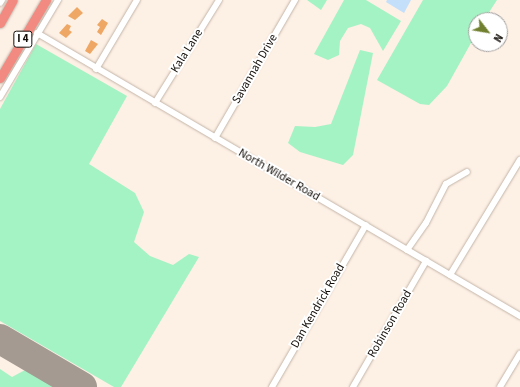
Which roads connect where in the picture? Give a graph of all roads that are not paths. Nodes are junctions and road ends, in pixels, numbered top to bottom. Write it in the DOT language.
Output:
graph roads {
  1 [pos="2,0"];
  2 [pos="46,0"];
  3 [pos="58,0"];
  4 [pos="137,0"];
  5 [pos="219,0"];
  6 [pos="295,0"];
  7 [pos="12,2"];
  8 [pos="0,3"];
  9 [pos="0,24"];
  10 [pos="37,33"];
  11 [pos="96,69"];
  12 [pos="0,78"];
  13 [pos="0,97"];
  14 [pos="155,103"];
  15 [pos="215,138"];
  16 [pos="520,160"];
  17 [pos="467,172"];
  18 [pos="366,225"];
  19 [pos="407,250"];
  20 [pos="426,261"];
  21 [pos="450,275"];
  22 [pos="520,316"];
  23 [pos="519,357"];
  24 [pos="272,387"];
  25 [pos="354,387"];
  26 [pos="500,387"];
  1 -- 8 [label="street"];
  2 -- 12 [label="highway, I 4"];
  3 -- 10 [label="street"];
  4 -- 11 [label="street"];
  5 -- 14 [label="street, Kala Lane"];
  6 -- 15 [label="street, Savannah Drive"];
  7 -- 9 [label="highway, I 4"];
  10 -- 11 [label="street, North Wilder Road"];
  10 -- 13 [label="street"];
  11 -- 14 [label="street, North Wilder Road"];
  14 -- 15 [label="street, North Wilder Road"];
  15 -- 18 [label="street, North Wilder Road"];
  16 -- 21 [label="street"];
  17 -- 19 [label="street"];
  18 -- 19 [label="street, North Wilder Road"];
  18 -- 24 [label="street, Dan Kendrick Road"];
  19 -- 20 [label="street, North Wilder Road"];
  20 -- 21 [label="street, North Wilder Road"];
  20 -- 25 [label="street, Robinson Road"];
  21 -- 22 [label="street, North Wilder Road"];
  23 -- 26 [label="street"];
}
